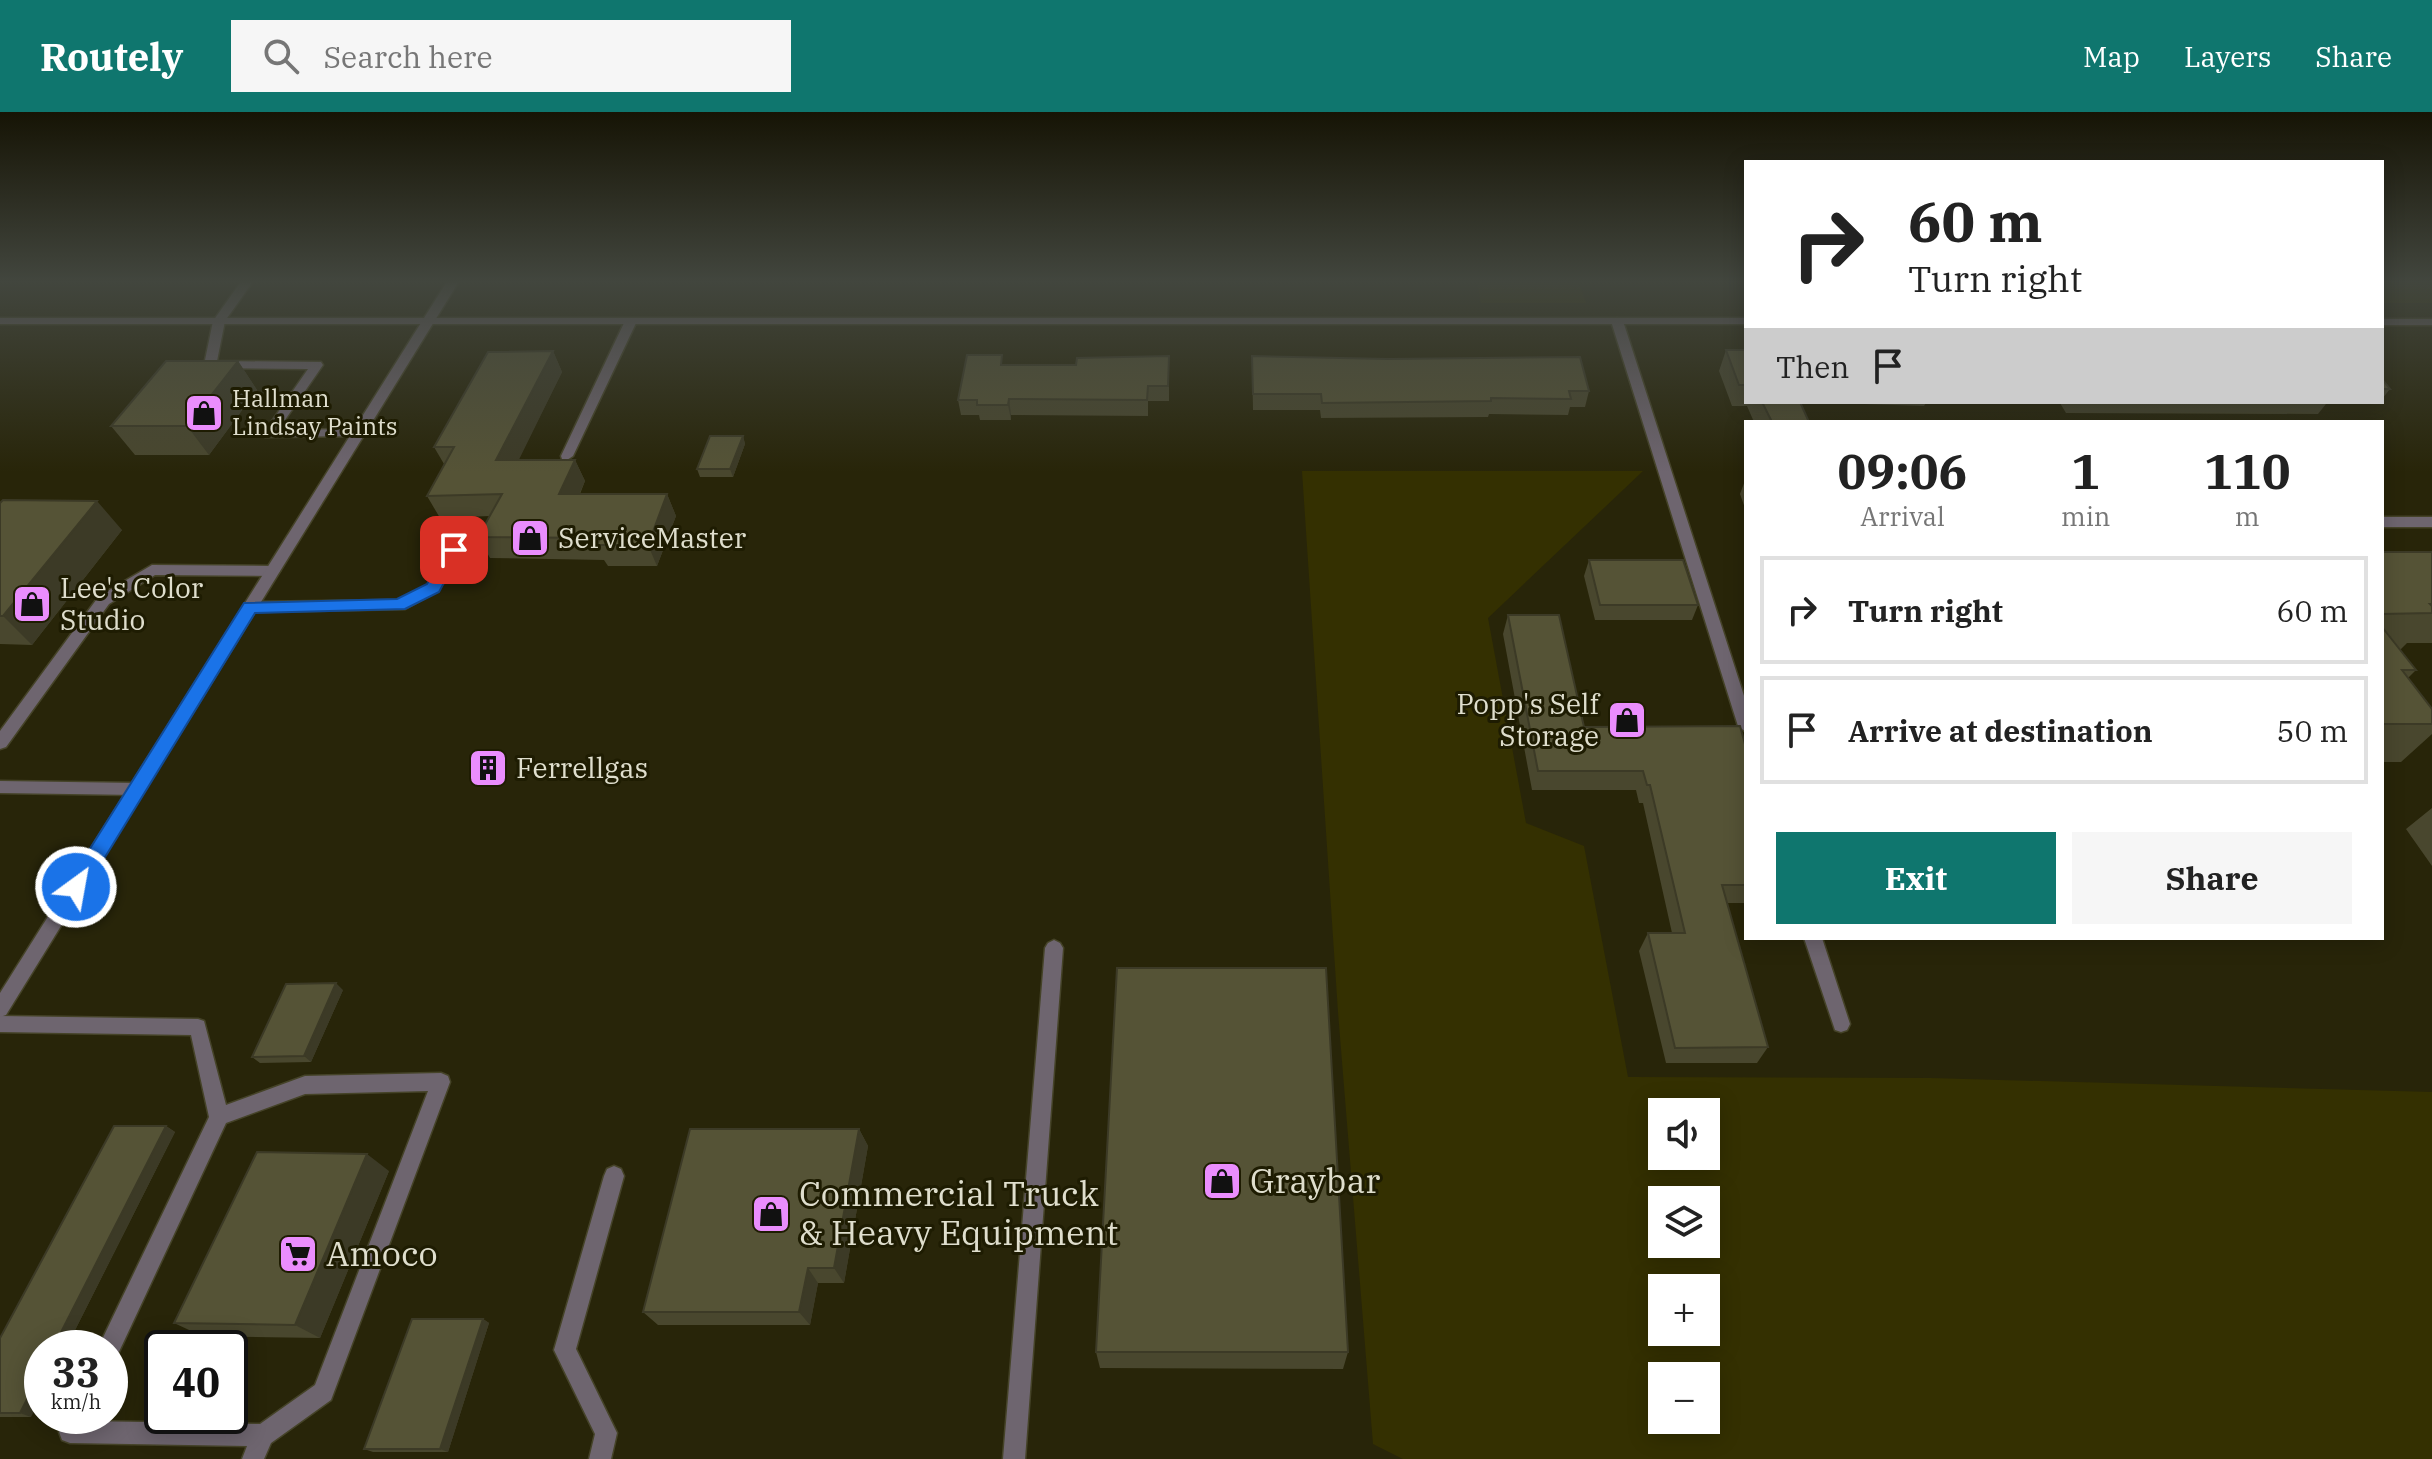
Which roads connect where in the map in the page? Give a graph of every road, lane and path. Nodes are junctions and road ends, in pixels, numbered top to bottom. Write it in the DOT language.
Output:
graph roads {
  1 [pos="214,346"];
  2 [pos="413,346"];
  3 [pos="619,346"];
  4 [pos="1625,346"];
  5 [pos="358,433"];
  6 [pos="567,456"];
  7 [pos="2384,522"];
  8 [pos="2432,522"];
  9 [pos="464,531"];
  10 [pos="273,571"];
  11 [pos="250,607"];
  12 [pos="1744,720"];
  13 [pos="0,743"];
  14 [pos="0,787"];
  15 [pos="137,789"];
  16 [pos="1814,940"];
  17 [pos="1054,948"];
  18 [pos="0,1009"];
  19 [pos="0,1024"];
  20 [pos="1841,1024"];
  21 [pos="219,1117"];
  22 [pos="614,1176"];
  23 [pos="118,1330"];
  24 [pos="128,1433"];
  25 [pos="263,1435"];
  26 [pos="253,1459"];
  27 [pos="600,1459"];
  28 [pos="1014,1459"];
  1 -- 5 [label="street"];
  2 -- 5 [label="street"];
  3 -- 6 [label="street"];
  4 -- 12 [label="street"];
  5 -- 10 [label="street"];
  7 -- 8 [label="street"];
  9 -- 11 [label="street"];
  10 -- 11 [label="street"];
  10 -- 13 [label="street"];
  11 -- 15 [label="street"];
  14 -- 15 [label="street"];
  15 -- 18 [label="street"];
  16 -- 20 [label="street"];
  17 -- 28 [label="street"];
  19 -- 21 [label="street"];
  21 -- 23 [label="street"];
  21 -- 25 [label="street"];
  22 -- 27 [label="street"];
  24 -- 25 [label="street"];
  25 -- 26 [label="street"];
}
